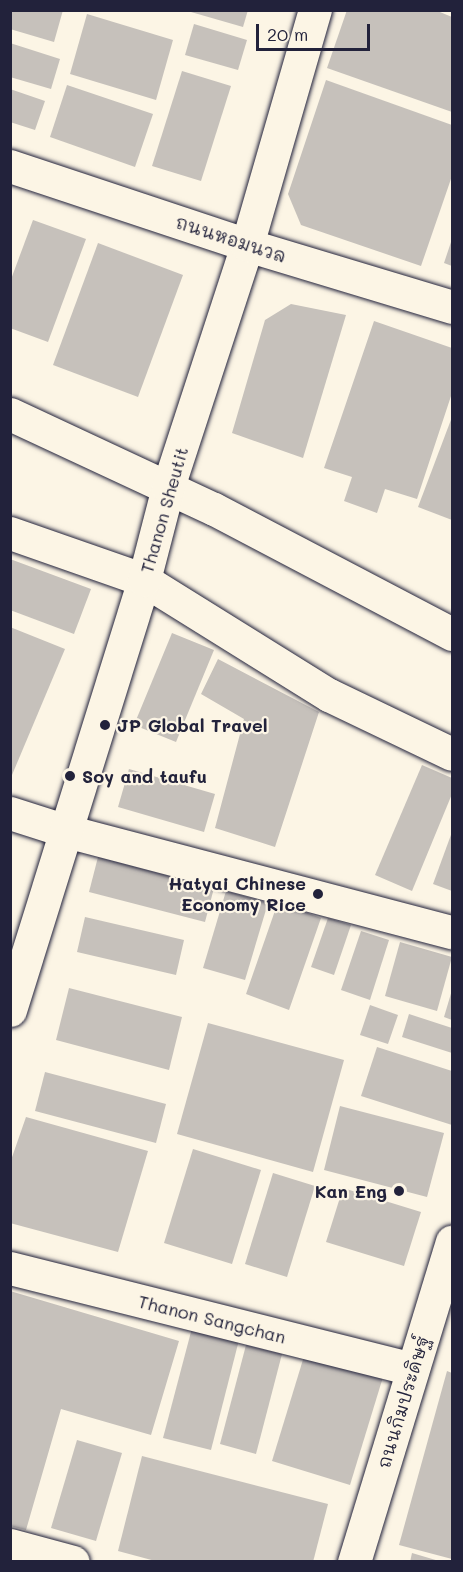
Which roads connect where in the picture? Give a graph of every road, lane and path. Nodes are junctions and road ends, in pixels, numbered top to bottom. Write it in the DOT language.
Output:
graph roads {
  1 [pos="315,10"];
  2 [pos="10,166"];
  3 [pos="247,245"];
  4 [pos="453,307"];
  5 [pos="10,414"];
  6 [pos="168,488"];
  7 [pos="10,533"];
  8 [pos="144,580"];
  9 [pos="453,634"];
  10 [pos="453,754"];
  11 [pos="10,813"];
  12 [pos="66,831"];
  13 [pos="453,932"];
  14 [pos="10,1010"];
  15 [pos="453,1242"];
  16 [pos="10,1268"];
  17 [pos="413,1369"];
  18 [pos="10,1545"];
  19 [pos="73,1562"];
  20 [pos="354,1562"];
  1 -- 3 [label="street, Thanon Sheutit"];
  2 -- 3 [label="street, ถนนหอมนวล"];
  3 -- 4 [label="street, ถนนหอมนวล"];
  3 -- 6 [label="street, Thanon Sheutit"];
  5 -- 6 [label="street"];
  6 -- 8 [label="street, Thanon Sheutit"];
  6 -- 9 [label="street"];
  7 -- 8 [label="street"];
  8 -- 10 [label="street"];
  8 -- 12 [label="street, Thanon Sheutit"];
  11 -- 12 [label="street"];
  12 -- 13 [label="street"];
  12 -- 14 [label="street, Thanon Sheutit"];
  15 -- 17 [label="street, ถนนกิมประดิษฐ์"];
  16 -- 17 [label="street, Thanon Sangchan"];
  17 -- 20 [label="street, ถนนกิมประดิษฐ์"];
  18 -- 19 [label="street"];
}
